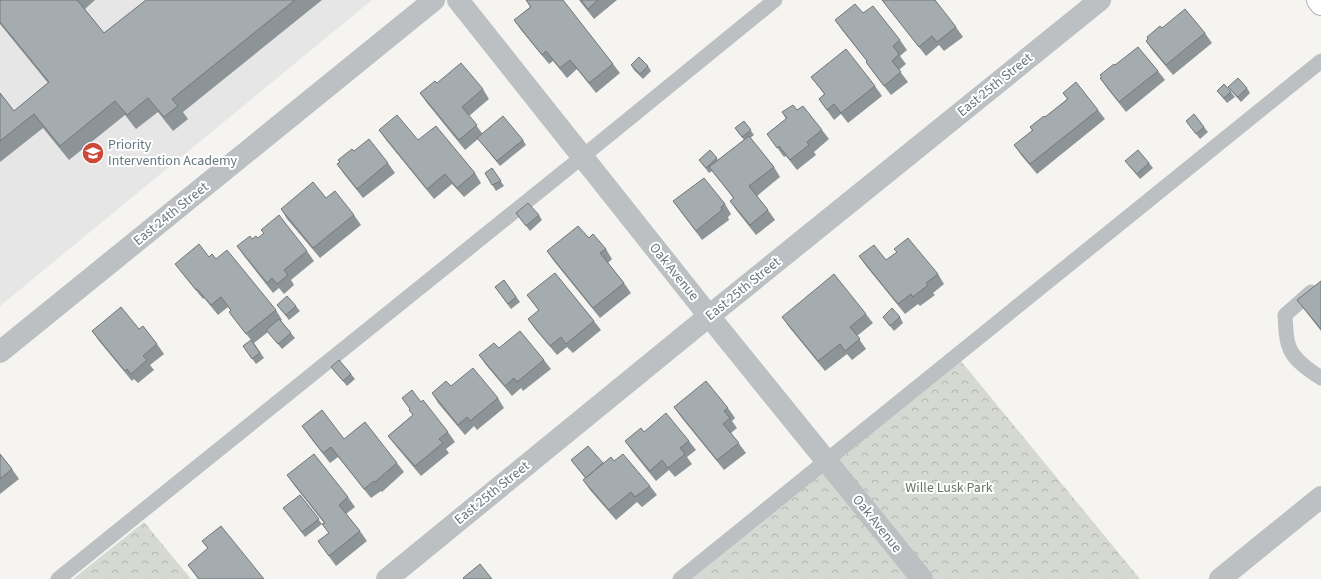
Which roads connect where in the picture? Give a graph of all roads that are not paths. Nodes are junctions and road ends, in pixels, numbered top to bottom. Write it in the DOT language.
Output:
graph roads {
  1 [pos="434,0"];
  2 [pos="458,0"];
  3 [pos="775,0"];
  4 [pos="1100,0"];
  5 [pos="1318,0"];
  6 [pos="1321,4"];
  7 [pos="1321,61"];
  8 [pos="582,157"];
  9 [pos="1311,292"];
  10 [pos="709,316"];
  11 [pos="0,352"];
  12 [pos="1321,378"];
  13 [pos="826,461"];
  14 [pos="1321,497"];
  15 [pos="58,579"];
  16 [pos="387,579"];
  17 [pos="680,579"];
  18 [pos="922,579"];
  19 [pos="1220,579"];
  1 -- 11 [label="street, East 24th Street"];
  2 -- 8 [label="street, Oak Avenue"];
  3 -- 8 [label="lane"];
  4 -- 10 [label="street, East 25th Street"];
  5 -- 6 [label="main road"];
  7 -- 13 [label="lane"];
  8 -- 10 [label="street, Oak Avenue"];
  8 -- 15 [label="lane"];
  9 -- 12 [label="lane"];
  10 -- 13 [label="street, Oak Avenue"];
  10 -- 16 [label="street, East 25th Street"];
  13 -- 17 [label="lane"];
  13 -- 18 [label="street, Oak Avenue"];
  14 -- 19 [label="street"];
}
